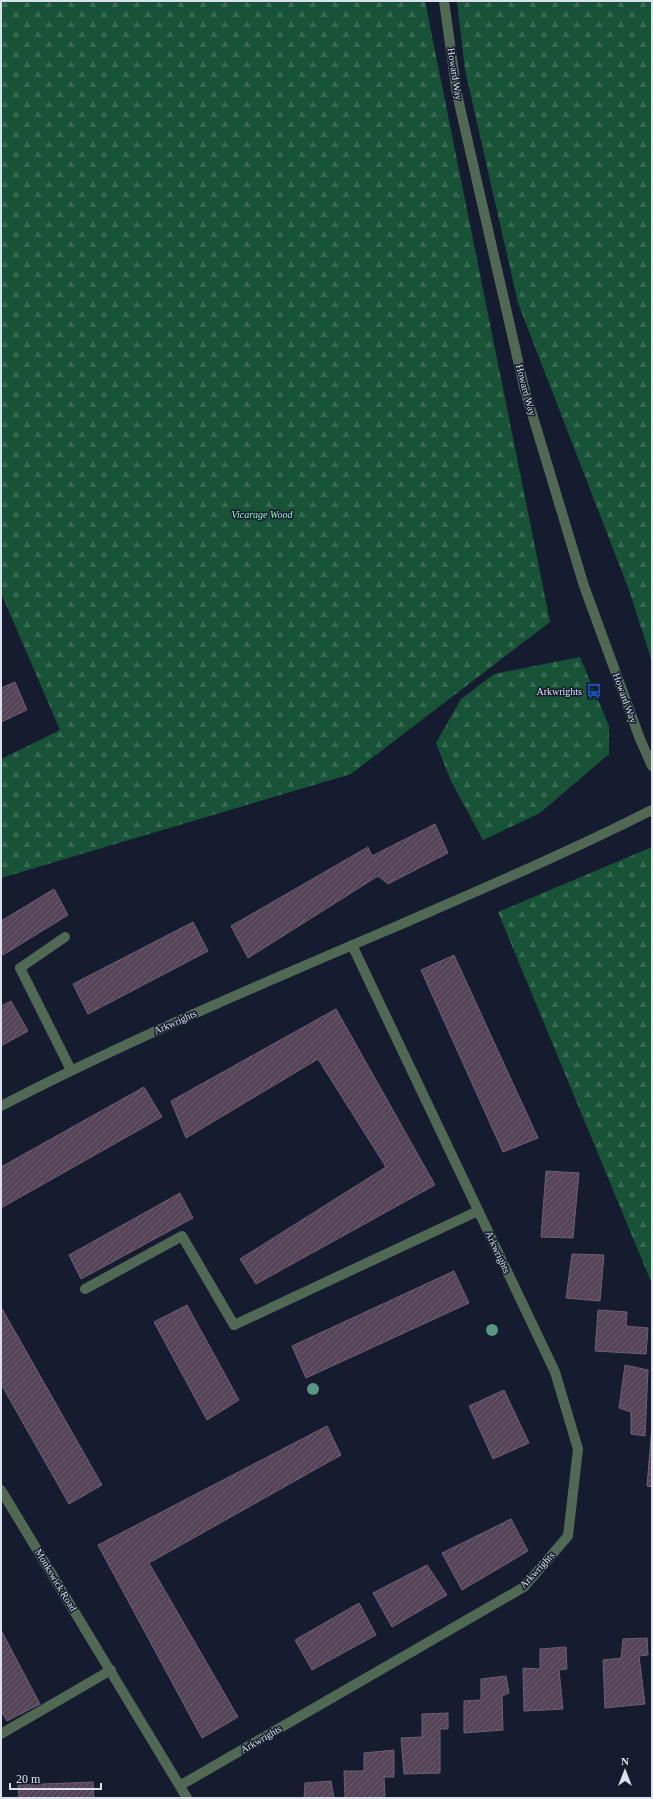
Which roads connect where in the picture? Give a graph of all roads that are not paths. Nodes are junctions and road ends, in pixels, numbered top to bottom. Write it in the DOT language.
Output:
graph roads {
  1 [pos="444,1"];
  2 [pos="652,766"];
  3 [pos="652,810"];
  4 [pos="65,937"];
  5 [pos="352,945"];
  6 [pos="71,1070"];
  7 [pos="1,1106"];
  8 [pos="478,1211"];
  9 [pos="85,1289"];
  10 [pos="1,1490"];
  11 [pos="111,1670"];
  12 [pos="1,1734"];
  13 [pos="181,1785"];
  14 [pos="187,1798"];
  1 -- 2 [label="street, Howard Way"];
  3 -- 5 [label="street, Arkwrights"];
  4 -- 6 [label="street"];
  5 -- 6 [label="street, Arkwrights"];
  5 -- 8 [label="street, Arkwrights"];
  6 -- 7 [label="street, Arkwrights"];
  8 -- 9 [label="street"];
  8 -- 13 [label="street, Arkwrights"];
  10 -- 11 [label="street, Monkswick Road"];
  11 -- 12 [label="street"];
  11 -- 13 [label="street, Monkswick Road"];
  13 -- 14 [label="street, Monkswick Road"];
}
